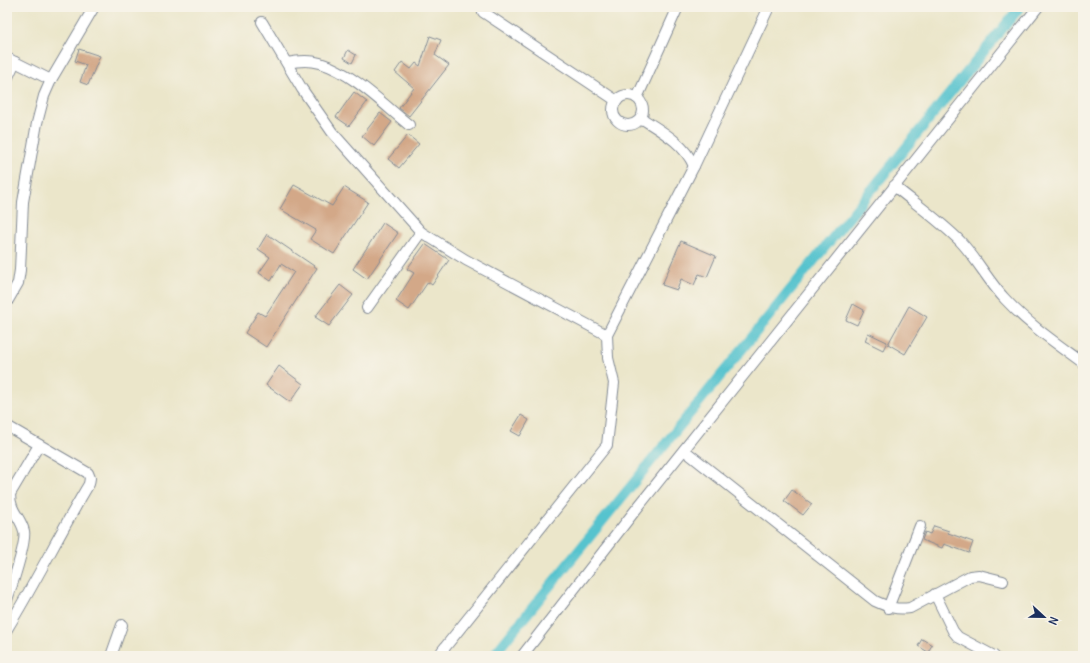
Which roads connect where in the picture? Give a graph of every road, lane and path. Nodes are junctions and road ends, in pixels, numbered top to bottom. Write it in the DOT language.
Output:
graph roads {
  1 [pos="94,7"];
  2 [pos="678,7"];
  3 [pos="769,7"];
  4 [pos="1038,7"];
  5 [pos="483,12"];
  6 [pos="262,22"];
  7 [pos="11,60"];
  8 [pos="287,63"];
  9 [pos="7,79"];
  10 [pos="51,80"];
  11 [pos="637,98"];
  12 [pos="617,101"];
  13 [pos="641,118"];
  14 [pos="409,125"];
  15 [pos="694,166"];
  16 [pos="894,186"];
  17 [pos="421,232"];
  18 [pos="7,302"];
  19 [pos="367,308"];
  20 [pos="607,335"];
  21 [pos="1083,363"];
  22 [pos="7,426"];
  23 [pos="39,445"];
  24 [pos="684,450"];
  25 [pos="920,526"];
  26 [pos="1003,581"];
  27 [pos="935,594"];
  28 [pos="7,600"];
  29 [pos="888,608"];
  30 [pos="122,625"];
  31 [pos="7,629"];
  32 [pos="112,656"];
  33 [pos="440,656"];
  34 [pos="522,656"];
  35 [pos="994,656"];
  1 -- 10 [label="street"];
  2 -- 11 [label="street"];
  3 -- 15 [label="street"];
  4 -- 16 [label="street"];
  5 -- 12 [label="street"];
  6 -- 8 [label="street"];
  7 -- 9 [label="street"];
  7 -- 10 [label="street"];
  8 -- 14 [label="street"];
  8 -- 17 [label="street"];
  10 -- 18 [label="street"];
  11 -- 12 [label="street"];
  11 -- 13 [label="street"];
  12 -- 13 [label="street"];
  13 -- 15 [label="street"];
  15 -- 20 [label="street"];
  16 -- 21 [label="street"];
  16 -- 24 [label="street"];
  17 -- 19 [label="street"];
  17 -- 20 [label="street"];
  20 -- 33 [label="street"];
  22 -- 23 [label="street"];
  23 -- 28 [label="street"];
  23 -- 31 [label="street"];
  24 -- 29 [label="street"];
  24 -- 34 [label="street"];
  25 -- 29 [label="street"];
  26 -- 27 [label="street"];
  27 -- 29 [label="street"];
  27 -- 35 [label="street"];
  30 -- 32 [label="street"];
}
